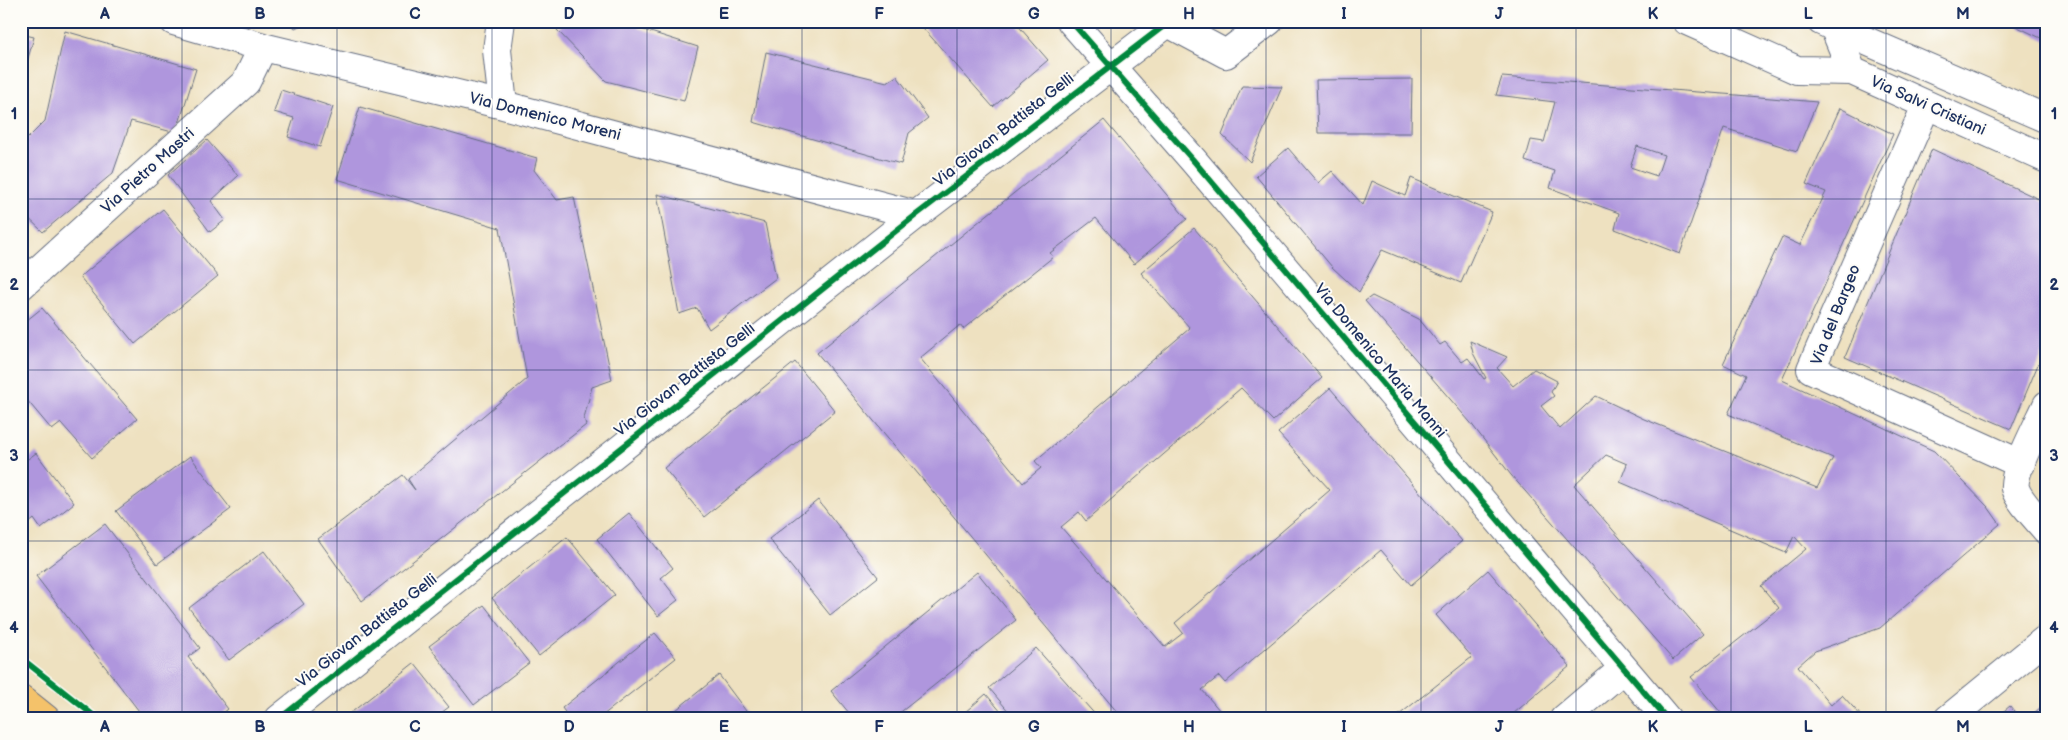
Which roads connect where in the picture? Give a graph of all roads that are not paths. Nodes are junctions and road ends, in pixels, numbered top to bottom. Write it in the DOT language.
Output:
graph roads {
  1 [pos="174,21"];
  2 [pos="502,21"];
  3 [pos="1071,21"];
  4 [pos="1268,21"];
  5 [pos="1687,21"];
  6 [pos="1169,22"];
  7 [pos="1828,24"];
  8 [pos="263,47"];
  9 [pos="1110,66"];
  10 [pos="1852,71"];
  11 [pos="503,105"];
  12 [pos="1926,106"];
  13 [pos="2047,119"];
  14 [pos="2047,159"];
  15 [pos="916,215"];
  16 [pos="21,286"];
  17 [pos="2047,405"];
  18 [pos="2021,464"];
  19 [pos="2047,531"];
  20 [pos="2047,638"];
  21 [pos="1623,669"];
  22 [pos="21,699"];
  23 [pos="46,719"];
  24 [pos="279,719"];
  25 [pos="1564,719"];
  26 [pos="1667,719"];
  27 [pos="1948,719"];
  1 -- 8 [label="street, Via Domenico Moreni"];
  2 -- 11 [label="street"];
  3 -- 9 [label="street, Via Domenico Maria Manni"];
  4 -- 6 [label="street"];
  5 -- 10 [label="street"];
  6 -- 9 [label="street, Via Giovan Battista Gelli"];
  7 -- 10 [label="street, Via Salvi Cristiani"];
  7 -- 13 [label="street, Via Salvi Cristiani"];
  8 -- 11 [label="street, Via Domenico Moreni"];
  8 -- 16 [label="street, Via Pietro Mastri"];
  9 -- 15 [label="street, Via Giovan Battista Gelli"];
  9 -- 21 [label="street, Via Domenico Maria Manni"];
  10 -- 12 [label="street, Via Salvi Cristiani"];
  11 -- 15 [label="street, Via Domenico Moreni"];
  12 -- 14 [label="street, Via Salvi Cristiani"];
  12 -- 18 [label="street, Via del Bargeo"];
  15 -- 24 [label="street, Via Giovan Battista Gelli"];
  17 -- 18 [label="street"];
  18 -- 19 [label="street"];
  20 -- 27 [label="street"];
  21 -- 25 [label="street"];
  21 -- 26 [label="street, Via Domenico Maria Manni"];
  22 -- 23 [label="main road"];
}
